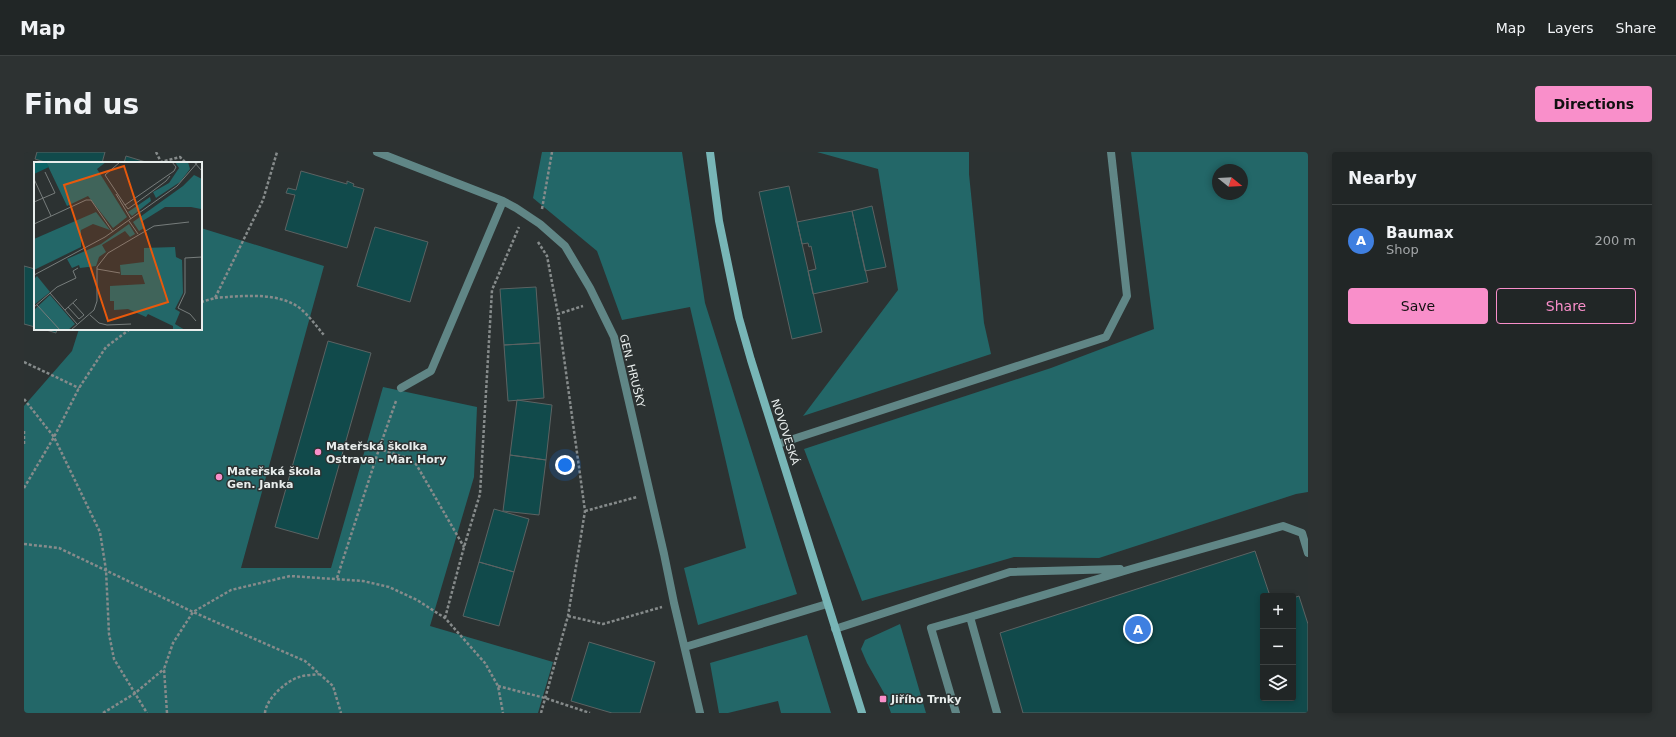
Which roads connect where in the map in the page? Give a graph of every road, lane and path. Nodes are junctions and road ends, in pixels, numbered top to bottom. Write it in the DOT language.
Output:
graph roads {
  1 [pos="156,152"];
  2 [pos="277,152"];
  3 [pos="377,152"];
  4 [pos="552,152"];
  5 [pos="710,152"];
  6 [pos="1110,152"];
  7 [pos="161,162"];
  8 [pos="161,162"];
  9 [pos="185,162"];
  10 [pos="503,201"];
  11 [pos="540,224"];
  12 [pos="519,227"];
  13 [pos="215,298"];
  14 [pos="202,302"];
  15 [pos="597,302"];
  16 [pos="558,314"];
  17 [pos="129,330"];
  18 [pos="324,335"];
  19 [pos="24,362"];
  20 [pos="79,388"];
  21 [pos="402,388"];
  22 [pos="24,399"];
  23 [pos="24,430"];
  24 [pos="54,437"];
  25 [pos="778,444"];
  26 [pos="24,446"];
  27 [pos="378,449"];
  28 [pos="24,488"];
  29 [pos="650,494"];
  30 [pos="585,511"];
  31 [pos="24,544"];
  32 [pos="464,548"];
  33 [pos="1308,553"];
  34 [pos="1131,569"];
  35 [pos="106,570"];
  36 [pos="337,578"];
  37 [pos="674,603"];
  38 [pos="827,604"];
  39 [pos="193,612"];
  40 [pos="568,616"];
  41 [pos="970,617"];
  42 [pos="445,618"];
  43 [pos="836,630"];
  44 [pos="684,647"];
  45 [pos="164,669"];
  46 [pos="319,674"];
  47 [pos="498,686"];
  48 [pos="134,694"];
  49 [pos="545,698"];
  50 [pos="103,713"];
  51 [pos="147,713"];
  52 [pos="167,713"];
  53 [pos="265,713"];
  54 [pos="341,713"];
  55 [pos="503,713"];
  56 [pos="541,713"];
  57 [pos="590,713"];
  58 [pos="700,713"];
  59 [pos="862,713"];
  60 [pos="956,713"];
  61 [pos="997,713"];
  1 -- 8 [label="path"];
  2 -- 13 [label="path"];
  3 -- 10 [label="street, GEN. HRUŠKY"];
  4 -- 11 [label="path"];
  5 -- 25 [label="street, NOVOVESKÁ"];
  6 -- 25 [label="street"];
  7 -- 9 [label="path"];
  10 -- 11 [label="street, GEN. HRUŠKY"];
  10 -- 21 [label="street"];
  11 -- 15 [label="street, GEN. HRUŠKY"];
  11 -- 16 [label="path"];
  12 -- 32 [label="path"];
  13 -- 14 [label="path"];
  13 -- 18 [label="path"];
  15 -- 16 [label="path"];
  15 -- 29 [label="street, GEN. HRUŠKY"];
  16 -- 30 [label="path"];
  17 -- 20 [label="path"];
  19 -- 20 [label="path"];
  20 -- 24 [label="path"];
  21 -- 27 [label="path"];
  22 -- 24 [label="path"];
  23 -- 26 [label="path"];
  24 -- 28 [label="path"];
  24 -- 35 [label="path"];
  25 -- 38 [label="street, NOVOVESKÁ"];
  27 -- 32 [label="path"];
  27 -- 36 [label="path"];
  29 -- 30 [label="path"];
  29 -- 37 [label="street, GEN. HRUŠKY"];
  30 -- 40 [label="path"];
  31 -- 35 [label="path"];
  32 -- 42 [label="path"];
  33 -- 34 [label="street"];
  34 -- 41 [label="street"];
  34 -- 43 [label="street"];
  35 -- 39 [label="path"];
  35 -- 48 [label="path"];
  36 -- 39 [label="path"];
  36 -- 42 [label="path"];
  37 -- 40 [label="path"];
  37 -- 44 [label="street, GEN. HRUŠKY"];
  38 -- 43 [label="street, NOVOVESKÁ"];
  38 -- 44 [label="street"];
  39 -- 45 [label="path"];
  39 -- 46 [label="path"];
  40 -- 49 [label="path"];
  41 -- 60 [label="street"];
  41 -- 61 [label="street"];
  42 -- 47 [label="path"];
  43 -- 59 [label="street, NOVOVESKÁ"];
  44 -- 58 [label="street, GEN. HRUŠKY"];
  45 -- 48 [label="path"];
  45 -- 52 [label="path"];
  46 -- 53 [label="path"];
  46 -- 54 [label="path"];
  47 -- 49 [label="path"];
  47 -- 55 [label="path"];
  48 -- 50 [label="path"];
  48 -- 51 [label="path"];
  49 -- 56 [label="path"];
  49 -- 57 [label="path"];
}
